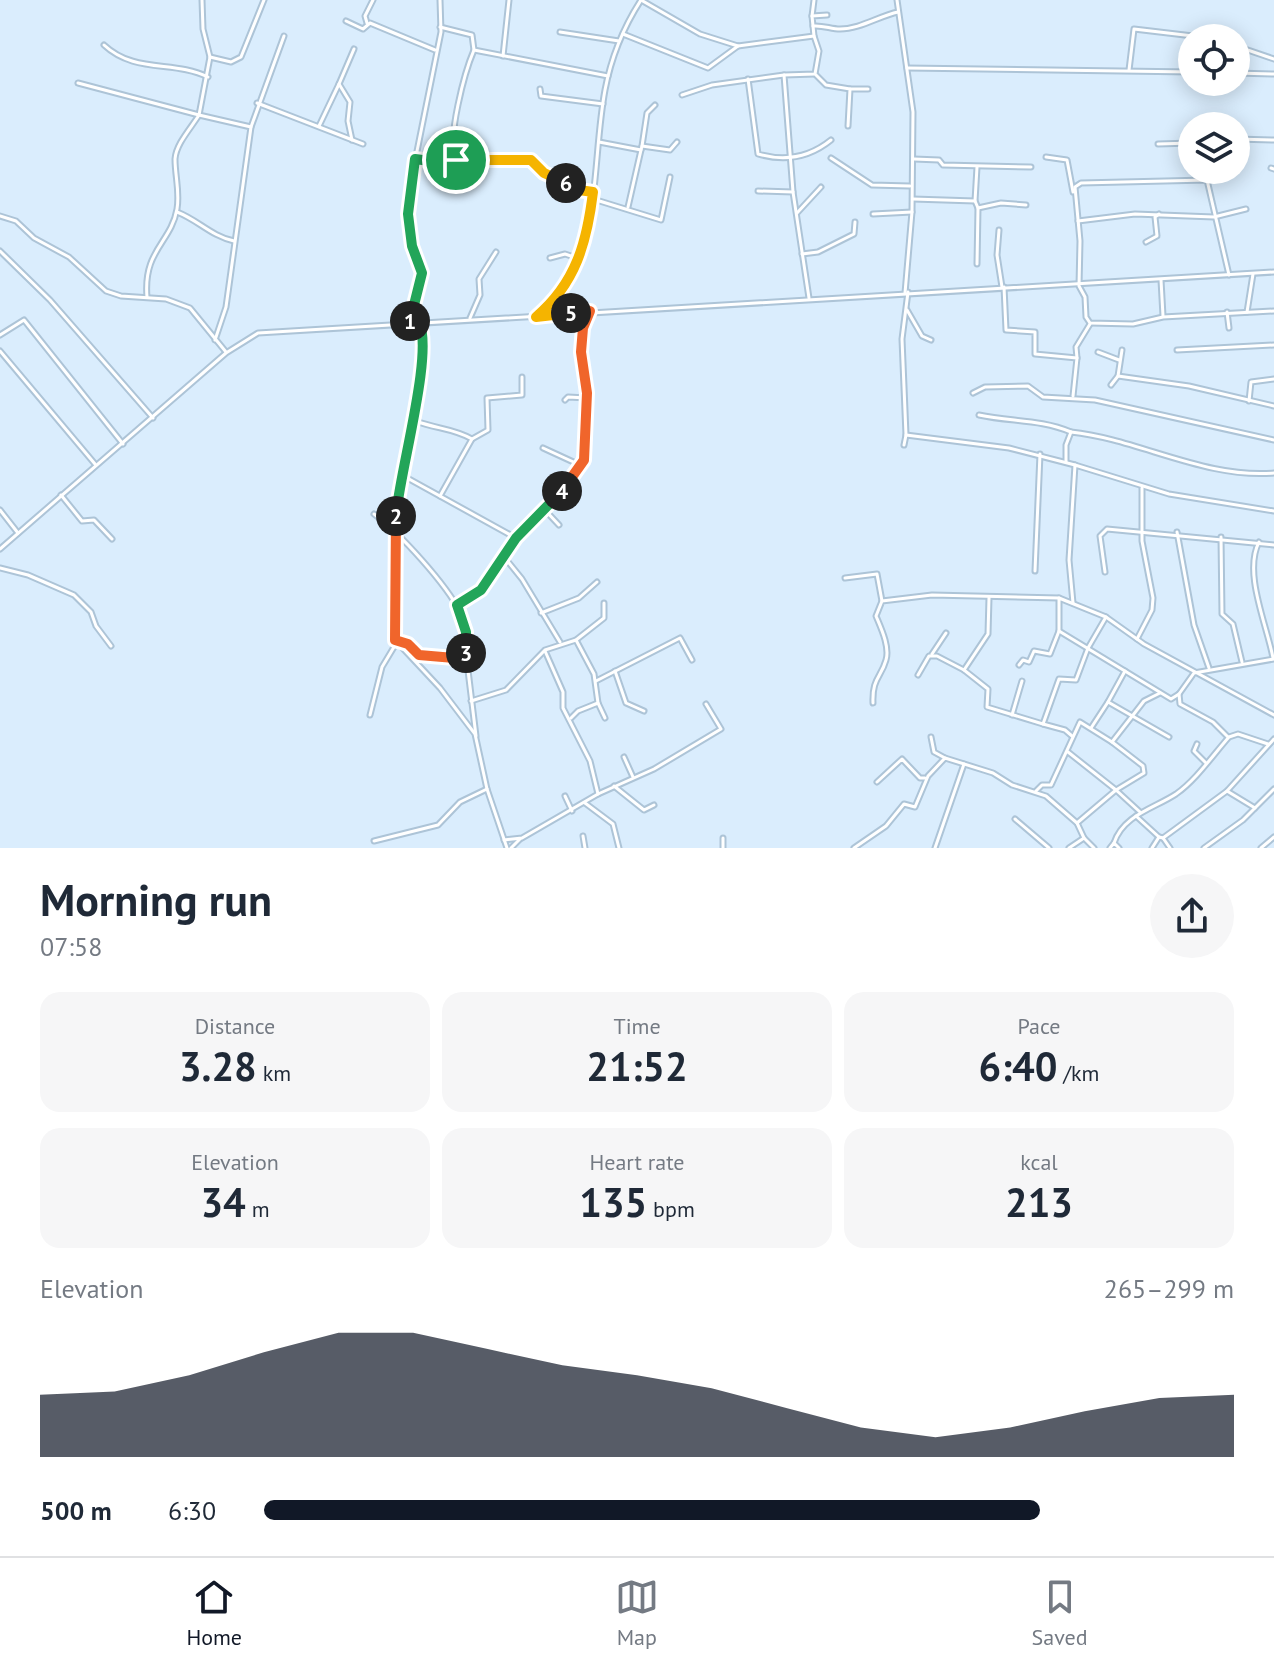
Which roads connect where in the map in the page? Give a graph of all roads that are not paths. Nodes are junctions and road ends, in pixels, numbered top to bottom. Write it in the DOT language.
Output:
graph roads {
  1 [pos="202,0"];
  2 [pos="264,0"];
  3 [pos="373,0"];
  4 [pos="440,0"];
  5 [pos="509,0"];
  6 [pos="641,0"];
  7 [pos="814,0"];
  8 [pos="897,0"];
  9 [pos="898,12"];
  10 [pos="827,15"];
  11 [pos="812,16"];
  12 [pos="346,21"];
  13 [pos="367,23"];
  14 [pos="813,26"];
  15 [pos="440,27"];
  16 [pos="560,32"];
  17 [pos="622,34"];
  18 [pos="1178,34"];
  19 [pos="284,36"];
  20 [pos="814,36"];
  21 [pos="620,41"];
  22 [pos="104,45"];
  23 [pos="738,46"];
  24 [pos="354,49"];
  25 [pos="435,50"];
  26 [pos="474,50"];
  27 [pos="1250,51"];
  28 [pos="503,56"];
  29 [pos="210,57"];
  30 [pos="1274,59"];
  31 [pos="907,68"];
  32 [pos="1129,70"];
  33 [pos="1178,72"];
  34 [pos="1250,73"];
  35 [pos="815,74"];
  36 [pos="1274,74"];
  37 [pos="784,75"];
  38 [pos="608,76"];
  39 [pos="208,77"];
  40 [pos="748,79"];
  41 [pos="78,83"];
  42 [pos="339,84"];
  43 [pos="540,89"];
  44 [pos="850,89"];
  45 [pos="868,89"];
  46 [pos="682,95"];
  47 [pos="257,103"];
  48 [pos="603,104"];
  49 [pos="655,105"];
  50 [pos="199,115"];
  51 [pos="319,126"];
  52 [pos="848,126"];
  53 [pos="251,127"];
  54 [pos="1250,139"];
  55 [pos="352,140"];
  56 [pos="831,140"];
  57 [pos="1274,140"];
  58 [pos="599,142"];
  59 [pos="677,142"];
  60 [pos="1178,143"];
  61 [pos="363,144"];
  62 [pos="1158,144"];
  63 [pos="642,148"];
  64 [pos="1046,157"];
  65 [pos="831,158"];
  66 [pos="415,159"];
  67 [pos="914,159"];
  68 [pos="456,160"];
  69 [pos="793,160"];
  70 [pos="977,167"];
  71 [pos="1031,167"];
  72 [pos="670,177"];
  73 [pos="1178,181"];
  74 [pos="1208,184"];
  75 [pos="911,186"];
  76 [pos="821,187"];
  77 [pos="758,191"];
  78 [pos="593,192"];
  79 [pos="793,192"];
  80 [pos="1073,192"];
  81 [pos="593,199"];
  82 [pos="913,199"];
  83 [pos="975,201"];
  84 [pos="1026,205"];
  85 [pos="628,207"];
  86 [pos="978,208"];
  87 [pos="1246,209"];
  88 [pos="177,212"];
  89 [pos="912,212"];
  90 [pos="796,214"];
  91 [pos="873,214"];
  92 [pos="1159,214"];
  93 [pos="0,216"];
  94 [pos="1214,217"];
  95 [pos="1078,221"];
  96 [pos="855,222"];
  97 [pos="999,230"];
  98 [pos="234,241"];
  99 [pos="1146,242"];
  100 [pos="0,251"];
  101 [pos="496,252"];
  102 [pos="802,254"];
  103 [pos="550,258"];
  104 [pos="580,259"];
  105 [pos="977,264"];
  106 [pos="1274,272"];
  107 [pos="1253,274"];
  108 [pos="1229,275"];
  109 [pos="1161,280"];
  110 [pos="1079,286"];
  111 [pos="1003,287"];
  112 [pos="906,292"];
  113 [pos="147,297"];
  114 [pos="809,298"];
  115 [pos="907,310"];
  116 [pos="590,311"];
  117 [pos="1274,311"];
  118 [pos="1227,312"];
  119 [pos="1247,312"];
  120 [pos="536,317"];
  121 [pos="1163,317"];
  122 [pos="470,318"];
  123 [pos="419,322"];
  124 [pos="426,322"];
  125 [pos="410,323"];
  126 [pos="1090,323"];
  127 [pos="1229,328"];
  128 [pos="423,330"];
  129 [pos="0,335"];
  130 [pos="215,340"];
  131 [pos="931,340"];
  132 [pos="1274,345"];
  133 [pos="1122,350"];
  134 [pos="1177,350"];
  135 [pos="0,351"];
  136 [pos="1098,352"];
  137 [pos="226,353"];
  138 [pos="1077,358"];
  139 [pos="1119,360"];
  140 [pos="1118,376"];
  141 [pos="522,377"];
  142 [pos="1274,379"];
  143 [pos="1111,385"];
  144 [pos="973,393"];
  145 [pos="1073,397"];
  146 [pos="587,398"];
  147 [pos="565,400"];
  148 [pos="1249,401"];
  149 [pos="1274,406"];
  150 [pos="979,415"];
  151 [pos="153,418"];
  152 [pos="415,421"];
  153 [pos="1079,425"];
  154 [pos="1071,432"];
  155 [pos="1079,433"];
  156 [pos="906,435"];
  157 [pos="472,439"];
  158 [pos="1274,440"];
  159 [pos="123,445"];
  160 [pos="904,445"];
  161 [pos="543,448"];
  162 [pos="1040,454"];
  163 [pos="1066,462"];
  164 [pos="96,464"];
  165 [pos="580,465"];
  166 [pos="1075,465"];
  167 [pos="1274,473"];
  168 [pos="400,474"];
  169 [pos="1142,487"];
  170 [pos="61,495"];
  171 [pos="440,496"];
  172 [pos="544,509"];
  173 [pos="0,510"];
  174 [pos="1274,511"];
  175 [pos="374,514"];
  176 [pos="559,525"];
  177 [pos="395,529"];
  178 [pos="1144,530"];
  179 [pos="1177,532"];
  180 [pos="18,533"];
  181 [pos="1221,537"];
  182 [pos="516,538"];
  183 [pos="112,539"];
  184 [pos="1259,542"];
  185 [pos="1274,545"];
  186 [pos="0,549"];
  187 [pos="505,558"];
  188 [pos="0,568"];
  189 [pos="1035,571"];
  190 [pos="1105,572"];
  191 [pos="845,578"];
  192 [pos="597,582"];
  193 [pos="989,598"];
  194 [pos="1059,598"];
  195 [pos="882,601"];
  196 [pos="604,603"];
  197 [pos="1073,603"];
  198 [pos="457,605"];
  199 [pos="541,613"];
  200 [pos="1106,617"];
  201 [pos="1059,631"];
  202 [pos="946,633"];
  203 [pos="1137,639"];
  204 [pos="576,640"];
  205 [pos="396,641"];
  206 [pos="561,643"];
  207 [pos="111,646"];
  208 [pos="1088,648"];
  209 [pos="545,650"];
  210 [pos="932,654"];
  211 [pos="466,659"];
  212 [pos="1274,659"];
  213 [pos="692,660"];
  214 [pos="1242,663"];
  215 [pos="1019,665"];
  216 [pos="1209,668"];
  217 [pos="964,670"];
  218 [pos="615,671"];
  219 [pos="1125,671"];
  220 [pos="1194,673"];
  221 [pos="918,675"];
  222 [pos="596,681"];
  223 [pos="1022,681"];
  224 [pos="1160,693"];
  225 [pos="1179,694"];
  226 [pos="471,701"];
  227 [pos="1108,702"];
  228 [pos="598,703"];
  229 [pos="873,703"];
  230 [pos="706,704"];
  231 [pos="644,711"];
  232 [pos="370,715"];
  233 [pos="1012,715"];
  234 [pos="1274,715"];
  235 [pos="605,718"];
  236 [pos="571,719"];
  237 [pos="1134,719"];
  238 [pos="1043,724"];
  239 [pos="1091,728"];
  240 [pos="476,735"];
  241 [pos="1072,736"];
  242 [pos="931,737"];
  243 [pos="1169,737"];
  244 [pos="1229,737"];
  245 [pos="1274,739"];
  246 [pos="1112,742"];
  247 [pos="1197,744"];
  248 [pos="1268,744"];
  249 [pos="1068,752"];
  250 [pos="624,757"];
  251 [pos="945,758"];
  252 [pos="1206,763"];
  253 [pos="964,764"];
  254 [pos="928,776"];
  255 [pos="633,777"];
  256 [pos="877,782"];
  257 [pos="614,786"];
  258 [pos="487,789"];
  259 [pos="1116,790"];
  260 [pos="1036,791"];
  261 [pos="1227,791"];
  262 [pos="1273,792"];
  263 [pos="598,794"];
  264 [pos="565,796"];
  265 [pos="585,803"];
  266 [pos="654,805"];
  267 [pos="1256,809"];
  268 [pos="572,811"];
  269 [pos="1138,814"];
  270 [pos="1015,819"];
  271 [pos="1077,823"];
  272 [pos="583,836"];
  273 [pos="522,838"];
  274 [pos="723,838"];
  275 [pos="1084,838"];
  276 [pos="1161,838"];
  277 [pos="1272,838"];
  278 [pos="504,840"];
  279 [pos="374,841"];
  280 [pos="1274,844"];
  281 [pos="1112,846"];
  282 [pos="509,848"];
  283 [pos="585,848"];
  284 [pos="619,848"];
  285 [pos="723,848"];
  286 [pos="854,848"];
  287 [pos="935,848"];
  288 [pos="1049,848"];
  289 [pos="1069,848"];
  290 [pos="1094,848"];
  291 [pos="1119,848"];
  292 [pos="1152,848"];
  293 [pos="1170,848"];
  294 [pos="1204,848"];
  295 [pos="1261,848"];
  1 -- 29 [label="street"];
  2 -- 29 [label="street"];
  3 -- 13 [label="street"];
  4 -- 15 [label="street"];
  5 -- 28 [label="street"];
  6 -- 17 [label="street"];
  6 -- 23 [label="street"];
  7 -- 11 [label="street"];
  8 -- 9 [label="street"];
  9 -- 14 [label="street"];
  9 -- 31 [label="street"];
  10 -- 11 [label="street"];
  11 -- 14 [label="street"];
  12 -- 13 [label="street"];
  13 -- 25 [label="street"];
  14 -- 20 [label="street"];
  15 -- 25 [label="street"];
  15 -- 26 [label="street"];
  16 -- 21 [label="street"];
  17 -- 21 [label="street"];
  17 -- 23 [label="street"];
  18 -- 32 [label="street"];
  19 -- 47 [label="street"];
  20 -- 23 [label="street"];
  20 -- 35 [label="street"];
  21 -- 38 [label="street"];
  22 -- 39 [label="street"];
  24 -- 42 [label="street"];
  25 -- 66 [label="street"];
  26 -- 28 [label="street"];
  26 -- 68 [label="street"];
  27 -- 30 [label="street"];
  28 -- 38 [label="street"];
  29 -- 39 [label="street"];
  31 -- 32 [label="street"];
  31 -- 67 [label="street"];
  32 -- 33 [label="street"];
  34 -- 36 [label="street"];
  35 -- 37 [label="street"];
  35 -- 44 [label="street"];
  37 -- 40 [label="street"];
  37 -- 69 [label="street"];
  38 -- 48 [label="street"];
  39 -- 50 [label="street"];
  40 -- 46 [label="street"];
  40 -- 69 [label="street"];
  41 -- 50 [label="street"];
  42 -- 51 [label="street"];
  42 -- 55 [label="street"];
  43 -- 48 [label="street"];
  44 -- 45 [label="street"];
  44 -- 52 [label="street"];
  47 -- 51 [label="street"];
  47 -- 53 [label="street"];
  48 -- 58 [label="street"];
  49 -- 63 [label="street"];
  50 -- 53 [label="street"];
  50 -- 88 [label="street"];
  51 -- 55 [label="street"];
  53 -- 98 [label="street"];
  54 -- 57 [label="street"];
  55 -- 61 [label="street"];
  56 -- 69 [label="street"];
  58 -- 63 [label="street"];
  58 -- 78 [label="street"];
  59 -- 63 [label="street"];
  60 -- 62 [label="street"];
  63 -- 85 [label="street"];
  64 -- 80 [label="street"];
  65 -- 75 [label="street"];
  66 -- 68 [label="street"];
  66 -- 125 [label="street"];
  67 -- 70 [label="street"];
  67 -- 75 [label="street"];
  68 -- 78 [label="street"];
  69 -- 79 [label="street"];
  70 -- 71 [label="street"];
  70 -- 83 [label="street"];
  72 -- 85 [label="street"];
  73 -- 80 [label="street"];
  74 -- 94 [label="street"];
  75 -- 82 [label="street"];
  76 -- 90 [label="street"];
  77 -- 79 [label="street"];
  78 -- 81 [label="street"];
  79 -- 90 [label="street"];
  80 -- 95 [label="street"];
  81 -- 85 [label="street"];
  81 -- 104 [label="street"];
  82 -- 83 [label="street"];
  82 -- 89 [label="street"];
  83 -- 86 [label="street"];
  84 -- 86 [label="street"];
  86 -- 105 [label="street"];
  87 -- 94 [label="street"];
  88 -- 98 [label="street"];
  88 -- 113 [label="street"];
  89 -- 91 [label="street"];
  89 -- 112 [label="street"];
  90 -- 102 [label="street"];
  92 -- 94 [label="street"];
  92 -- 95 [label="street"];
  92 -- 99 [label="street"];
  93 -- 113 [label="street"];
  94 -- 108 [label="street"];
  95 -- 110 [label="street"];
  96 -- 102 [label="street"];
  97 -- 111 [label="street"];
  98 -- 130 [label="street"];
  100 -- 151 [label="street"];
  101 -- 122 [label="street"];
  102 -- 114 [label="street"];
  103 -- 104 [label="street"];
  104 -- 120 [label="street"];
  106 -- 107 [label="street"];
  107 -- 108 [label="street"];
  107 -- 119 [label="street"];
  108 -- 109 [label="street"];
  109 -- 110 [label="street"];
  109 -- 121 [label="street"];
  110 -- 111 [label="street"];
  110 -- 126 [label="street"];
  111 -- 112 [label="street"];
  111 -- 138 [label="street"];
  112 -- 114 [label="street"];
  112 -- 115 [label="street"];
  113 -- 130 [label="street"];
  114 -- 116 [label="street"];
  115 -- 131 [label="street"];
  115 -- 156 [label="street"];
  116 -- 120 [label="street"];
  116 -- 146 [label="street"];
  117 -- 119 [label="street"];
  118 -- 119 [label="street"];
  118 -- 121 [label="street"];
  118 -- 127 [label="street"];
  120 -- 122 [label="street"];
  121 -- 126 [label="street"];
  122 -- 124 [label="street"];
  123 -- 124 [label="street"];
  123 -- 125 [label="street"];
  123 -- 128 [label="street"];
  124 -- 128 [label="street"];
  125 -- 137 [label="street"];
  126 -- 138 [label="street"];
  128 -- 152 [label="street"];
  129 -- 159 [label="street"];
  130 -- 137 [label="street"];
  132 -- 134 [label="street"];
  133 -- 139 [label="street"];
  135 -- 164 [label="street"];
  136 -- 139 [label="street"];
  137 -- 151 [label="street"];
  138 -- 145 [label="street"];
  139 -- 140 [label="street"];
  140 -- 143 [label="street"];
  140 -- 148 [label="street"];
  141 -- 157 [label="street"];
  142 -- 148 [label="street"];
  144 -- 145 [label="street"];
  145 -- 158 [label="street"];
  146 -- 147 [label="street"];
  146 -- 165 [label="street"];
  148 -- 149 [label="street"];
  150 -- 154 [label="street"];
  151 -- 159 [label="street"];
  152 -- 157 [label="street"];
  152 -- 168 [label="street"];
  153 -- 155 [label="street"];
  154 -- 155 [label="street"];
  154 -- 163 [label="street"];
  155 -- 167 [label="street"];
  156 -- 160 [label="street"];
  156 -- 162 [label="street"];
  157 -- 171 [label="street"];
  159 -- 164 [label="street"];
  161 -- 165 [label="street"];
  162 -- 163 [label="street"];
  162 -- 189 [label="street"];
  163 -- 166 [label="street"];
  164 -- 170 [label="street"];
  165 -- 172 [label="street"];
  166 -- 169 [label="street"];
  166 -- 197 [label="street"];
  168 -- 171 [label="street"];
  168 -- 177 [label="street"];
  169 -- 174 [label="street"];
  169 -- 178 [label="street"];
  170 -- 180 [label="street"];
  170 -- 183 [label="street"];
  171 -- 182 [label="street"];
  172 -- 176 [label="street"];
  172 -- 182 [label="street"];
  173 -- 180 [label="street"];
  175 -- 177 [label="street"];
  177 -- 198 [label="street"];
  177 -- 205 [label="street"];
  178 -- 179 [label="street"];
  178 -- 190 [label="street"];
  178 -- 203 [label="street"];
  179 -- 181 [label="street"];
  179 -- 216 [label="street"];
  180 -- 186 [label="street"];
  181 -- 184 [label="street"];
  181 -- 214 [label="street"];
  182 -- 187 [label="street"];
  184 -- 185 [label="street"];
  184 -- 212 [label="street"];
  187 -- 198 [label="street"];
  187 -- 199 [label="street"];
  188 -- 207 [label="street"];
  191 -- 195 [label="street"];
  192 -- 199 [label="street"];
  193 -- 194 [label="street"];
  193 -- 195 [label="street"];
  193 -- 217 [label="street"];
  194 -- 197 [label="street"];
  194 -- 201 [label="street"];
  195 -- 229 [label="street"];
  196 -- 204 [label="street"];
  197 -- 200 [label="street"];
  198 -- 211 [label="street"];
  199 -- 206 [label="street"];
  200 -- 203 [label="street"];
  200 -- 208 [label="street"];
  201 -- 208 [label="street"];
  201 -- 215 [label="street"];
  202 -- 210 [label="street"];
  203 -- 220 [label="street"];
  204 -- 206 [label="street"];
  204 -- 222 [label="street"];
  205 -- 211 [label="street"];
  205 -- 232 [label="street"];
  205 -- 240 [label="street"];
  206 -- 209 [label="street"];
  208 -- 219 [label="street"];
  208 -- 238 [label="street"];
  209 -- 226 [label="street"];
  209 -- 236 [label="street"];
  210 -- 217 [label="street"];
  210 -- 221 [label="street"];
  211 -- 226 [label="street"];
  212 -- 214 [label="street"];
  213 -- 218 [label="street"];
  214 -- 216 [label="street"];
  216 -- 220 [label="street"];
  217 -- 233 [label="street"];
  218 -- 222 [label="street"];
  218 -- 231 [label="street"];
  219 -- 224 [label="street"];
  219 -- 227 [label="street"];
  220 -- 225 [label="street"];
  220 -- 234 [label="street"];
  222 -- 228 [label="street"];
  223 -- 233 [label="street"];
  224 -- 225 [label="street"];
  224 -- 237 [label="street"];
  225 -- 244 [label="street"];
  226 -- 240 [label="street"];
  227 -- 237 [label="street"];
  227 -- 239 [label="street"];
  228 -- 235 [label="street"];
  228 -- 236 [label="street"];
  230 -- 255 [label="street"];
  233 -- 238 [label="street"];
  236 -- 263 [label="street"];
  237 -- 243 [label="street"];
  237 -- 246 [label="street"];
  238 -- 241 [label="street"];
  239 -- 241 [label="street"];
  239 -- 246 [label="street"];
  240 -- 258 [label="street"];
  241 -- 249 [label="street"];
  242 -- 251 [label="street"];
  244 -- 248 [label="street"];
  244 -- 252 [label="street"];
  245 -- 248 [label="street"];
  246 -- 259 [label="street"];
  247 -- 252 [label="street"];
  248 -- 261 [label="street"];
  249 -- 259 [label="street"];
  249 -- 260 [label="street"];
  250 -- 255 [label="street"];
  251 -- 253 [label="street"];
  251 -- 254 [label="street"];
  252 -- 269 [label="street"];
  253 -- 260 [label="street"];
  253 -- 287 [label="street"];
  254 -- 256 [label="street"];
  254 -- 286 [label="street"];
  255 -- 257 [label="street"];
  257 -- 263 [label="street"];
  257 -- 266 [label="street"];
  258 -- 278 [label="street"];
  258 -- 279 [label="street"];
  259 -- 269 [label="street"];
  259 -- 271 [label="street"];
  260 -- 271 [label="street"];
  261 -- 267 [label="street"];
  261 -- 276 [label="street"];
  262 -- 267 [label="street"];
  263 -- 265 [label="street"];
  264 -- 268 [label="street"];
  265 -- 268 [label="street"];
  265 -- 284 [label="street"];
  267 -- 294 [label="street"];
  268 -- 273 [label="street"];
  269 -- 276 [label="street"];
  269 -- 281 [label="street"];
  270 -- 288 [label="street"];
  271 -- 275 [label="street"];
  272 -- 283 [label="street"];
  273 -- 278 [label="street"];
  273 -- 282 [label="street"];
  274 -- 285 [label="street"];
  275 -- 289 [label="street"];
  275 -- 290 [label="street"];
  276 -- 292 [label="street"];
  276 -- 293 [label="street"];
  277 -- 280 [label="street"];
  277 -- 295 [label="street"];
  278 -- 282 [label="street"];
  281 -- 291 [label="street"];
}
